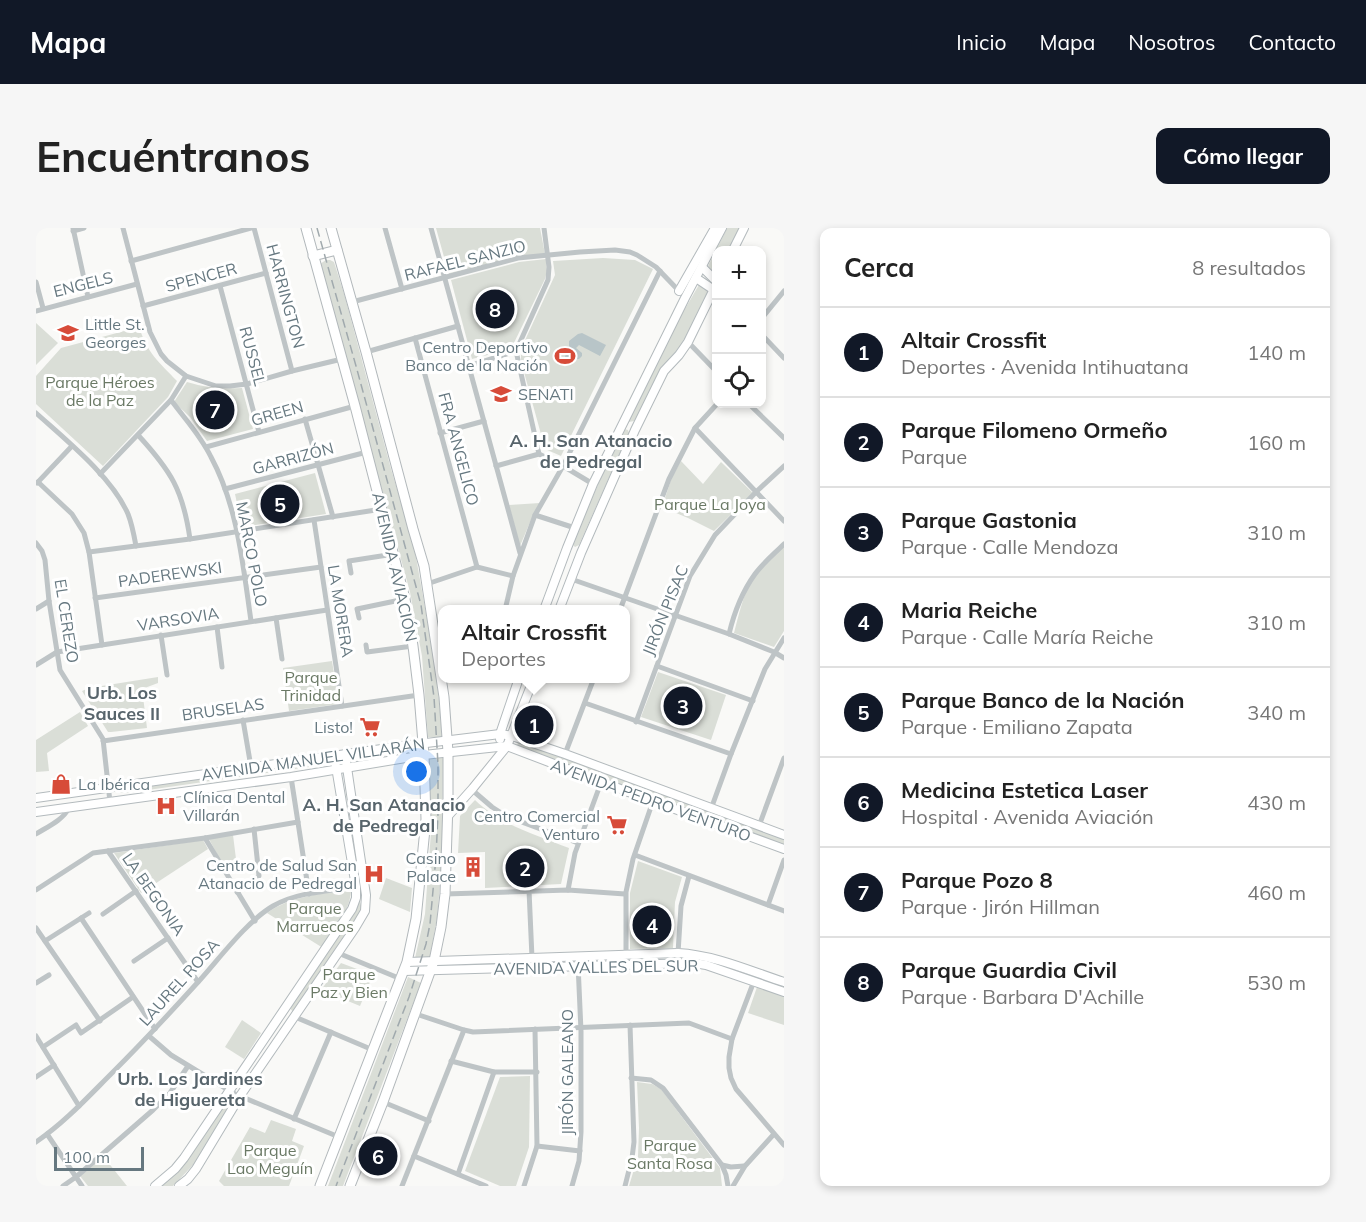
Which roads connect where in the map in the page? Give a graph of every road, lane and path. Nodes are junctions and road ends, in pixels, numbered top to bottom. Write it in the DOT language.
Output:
graph roads {
  1 [pos="84,228"];
  2 [pos="123,228"];
  3 [pos="253,228"];
  4 [pos="306,228"];
  5 [pos="331,228"];
  6 [pos="385,228"];
  7 [pos="431,228"];
  8 [pos="544,228"];
  9 [pos="715,228"];
  10 [pos="723,228"];
  11 [pos="744,228"];
  12 [pos="73,229"];
  13 [pos="735,246"];
  14 [pos="337,250"];
  15 [pos="547,255"];
  16 [pos="314,256"];
  17 [pos="131,261"];
  18 [pos="702,267"];
  19 [pos="660,271"];
  20 [pos="266,273"];
  21 [pos="445,277"];
  22 [pos="696,278"];
  23 [pos="36,282"];
  24 [pos="137,284"];
  25 [pos="712,285"];
  26 [pos="220,286"];
  27 [pos="712,288"];
  28 [pos="402,289"];
  29 [pos="784,291"];
  30 [pos="685,293"];
  31 [pos="712,296"];
  32 [pos="88,297"];
  33 [pos="352,302"];
  34 [pos="143,306"];
  35 [pos="43,308"];
  36 [pos="36,311"];
  37 [pos="766,313"];
  38 [pos="458,326"];
  39 [pos="415,338"];
  40 [pos="766,339"];
  41 [pos="688,342"];
  42 [pos="516,351"];
  43 [pos="366,352"];
  44 [pos="784,358"];
  45 [pos="342,359"];
  46 [pos="469,366"];
  47 [pos="712,366"];
  48 [pos="292,371"];
  49 [pos="186,376"];
  50 [pos="247,384"];
  51 [pos="171,400"];
  52 [pos="355,406"];
  53 [pos="713,408"];
  54 [pos="753,408"];
  55 [pos="36,413"];
  56 [pos="305,419"];
  57 [pos="484,421"];
  58 [pos="622,424"];
  59 [pos="695,428"];
  60 [pos="635,430"];
  61 [pos="259,432"];
  62 [pos="440,433"];
  63 [pos="138,435"];
  64 [pos="784,438"];
  65 [pos="72,446"];
  66 [pos="206,447"];
  67 [pos="367,452"];
  68 [pos="539,454"];
  69 [pos="318,464"];
  70 [pos="496,466"];
  71 [pos="563,466"];
  72 [pos="784,466"];
  73 [pos="100,474"];
  74 [pos="37,483"];
  75 [pos="593,484"];
  76 [pos="225,489"];
  77 [pos="757,491"];
  78 [pos="382,509"];
  79 [pos="535,515"];
  80 [pos="333,517"];
  81 [pos="314,520"];
  82 [pos="784,521"];
  83 [pos="575,528"];
  84 [pos="237,531"];
  85 [pos="190,539"];
  86 [pos="36,543"];
  87 [pos="784,544"];
  88 [pos="136,546"];
  89 [pos="567,548"];
  90 [pos="89,552"];
  91 [pos="581,553"];
  92 [pos="394,554"];
  93 [pos="520,554"];
  94 [pos="321,567"];
  95 [pos="477,567"];
  96 [pos="351,573"];
  97 [pos="513,576"];
  98 [pos="244,577"];
  99 [pos="571,579"];
  100 [pos="427,584"];
  101 [pos="624,596"];
  102 [pos="95,598"];
  103 [pos="405,599"];
  104 [pos="49,601"];
  105 [pos="506,605"];
  106 [pos="546,605"];
  107 [pos="561,605"];
  108 [pos="621,605"];
  109 [pos="36,609"];
  110 [pos="327,610"];
  111 [pos="676,615"];
  112 [pos="276,618"];
  113 [pos="359,618"];
  114 [pos="251,621"];
  115 [pos="438,625"];
  116 [pos="217,627"];
  117 [pos="729,634"];
  118 [pos="161,635"];
  119 [pos="784,638"];
  120 [pos="102,645"];
  121 [pos="366,645"];
  122 [pos="413,646"];
  123 [pos="57,652"];
  124 [pos="774,652"];
  125 [pos="784,658"];
  126 [pos="282,659"];
  127 [pos="36,665"];
  128 [pos="657,666"];
  129 [pos="222,667"];
  130 [pos="167,675"];
  131 [pos="443,683"];
  132 [pos="517,683"];
  133 [pos="532,683"];
  134 [pos="592,683"];
  135 [pos="419,695"];
  136 [pos="753,701"];
  137 [pos="585,703"];
  138 [pos="342,706"];
  139 [pos="243,720"];
  140 [pos="636,722"];
  141 [pos="500,734"];
  142 [pos="512,736"];
  143 [pos="448,740"];
  144 [pos="103,741"];
  145 [pos="423,743"];
  146 [pos="504,746"];
  147 [pos="448,752"];
  148 [pos="345,754"];
  149 [pos="565,754"];
  150 [pos="731,754"];
  151 [pos="424,755"];
  152 [pos="334,756"];
  153 [pos="784,758"];
  154 [pos="251,767"];
  155 [pos="347,768"];
  156 [pos="606,769"];
  157 [pos="337,770"];
  158 [pos="782,773"];
  159 [pos="291,777"];
  160 [pos="601,782"];
  161 [pos="108,789"];
  162 [pos="471,789"];
  163 [pos="36,798"];
  164 [pos="653,801"];
  165 [pos="110,802"];
  166 [pos="69,808"];
  167 [pos="711,808"];
  168 [pos="36,812"];
  169 [pos="448,816"];
  170 [pos="707,820"];
  171 [pos="298,822"];
  172 [pos="759,826"];
  173 [pos="254,829"];
  174 [pos="36,834"];
  175 [pos="784,835"];
  176 [pos="205,838"];
  177 [pos="578,843"];
  178 [pos="784,849"];
  179 [pos="108,851"];
  180 [pos="635,855"];
  181 [pos="784,860"];
  182 [pos="689,876"];
  183 [pos="360,887"];
  184 [pos="36,890"];
  185 [pos="529,890"];
  186 [pos="568,890"];
  187 [pos="136,891"];
  188 [pos="237,892"];
  189 [pos="309,894"];
  190 [pos="445,894"];
  191 [pos="625,894"];
  192 [pos="768,905"];
  193 [pos="784,911"];
  194 [pos="89,914"];
  195 [pos="103,914"];
  196 [pos="81,918"];
  197 [pos="255,921"];
  198 [pos="36,928"];
  199 [pos="168,938"];
  200 [pos="45,941"];
  201 [pos="339,953"];
  202 [pos="678,953"];
  203 [pos="626,954"];
  204 [pos="578,957"];
  205 [pos="532,958"];
  206 [pos="134,961"];
  207 [pos="433,966"];
  208 [pos="579,966"];
  209 [pos="404,971"];
  210 [pos="49,975"];
  211 [pos="754,981"];
  212 [pos="198,982"];
  213 [pos="784,982"];
  214 [pos="36,983"];
  215 [pos="784,992"];
  216 [pos="133,997"];
  217 [pos="416,1014"];
  218 [pos="295,1017"];
  219 [pos="100,1021"];
  220 [pos="630,1025"];
  221 [pos="581,1028"];
  222 [pos="155,1029"];
  223 [pos="535,1029"];
  224 [pos="464,1030"];
  225 [pos="330,1032"];
  226 [pos="36,1036"];
  227 [pos="149,1036"];
  228 [pos="732,1039"];
  229 [pos="43,1047"];
  230 [pos="373,1050"];
  231 [pos="451,1061"];
  232 [pos="54,1065"];
  233 [pos="188,1066"];
  234 [pos="494,1072"];
  235 [pos="537,1072"];
  236 [pos="36,1077"];
  237 [pos="631,1078"];
  238 [pos="229,1090"];
  239 [pos="240,1096"];
  240 [pos="383,1102"];
  241 [pos="79,1106"];
  242 [pos="294,1119"];
  243 [pos="429,1120"];
  244 [pos="47,1134"];
  245 [pos="774,1134"];
  246 [pos="339,1137"];
  247 [pos="36,1142"];
  248 [pos="784,1145"];
  249 [pos="537,1146"];
  250 [pos="580,1151"];
  251 [pos="414,1156"];
  252 [pos="722,1164"];
  253 [pos="745,1166"];
  254 [pos="458,1174"];
  255 [pos="76,1177"];
  256 [pos="191,1182"];
  257 [pos="63,1186"];
  258 [pos="82,1186"];
  259 [pos="155,1186"];
  260 [pos="179,1186"];
  261 [pos="320,1186"];
  262 [pos="350,1186"];
  263 [pos="402,1186"];
  264 [pos="486,1186"];
  265 [pos="524,1186"];
  266 [pos="572,1186"];
  267 [pos="625,1186"];
  268 [pos="728,1186"];
  269 [pos="733,1186"];
  1 -- 12 [label="street"];
  2 -- 17 [label="street"];
  3 -- 17 [label="street"];
  3 -- 20 [label="street, HARRINGTON"];
  4 -- 16 [label="main road, AVENIDA AVIACIÓN"];
  5 -- 14 [label="main road, AVENIDA AVIACIÓN"];
  6 -- 28 [label="street"];
  7 -- 21 [label="street"];
  8 -- 15 [label="street"];
  9 -- 30 [label="main road"];
  10 -- 18 [label="main road"];
  11 -- 13 [label="main road"];
  12 -- 32 [label="street"];
  14 -- 16 [label="main road"];
  14 -- 33 [label="main road, AVENIDA AVIACIÓN"];
  15 -- 19 [label="street, RAFAEL SANZIO"];
  15 -- 21 [label="street, RAFAEL SANZIO"];
  15 -- 42 [label="street"];
  16 -- 45 [label="main road, AVENIDA AVIACIÓN"];
  17 -- 24 [label="street"];
  18 -- 22 [label="main road"];
  18 -- 25 [label="main road"];
  19 -- 30 [label="street, RAFAEL SANZIO"];
  19 -- 71 [label="street"];
  20 -- 26 [label="street, SPENCER"];
  20 -- 48 [label="street, HARRINGTON"];
  21 -- 28 [label="street, RAFAEL SANZIO"];
  21 -- 38 [label="street"];
  22 -- 27 [label="main road"];
  22 -- 30 [label="main road"];
  23 -- 35 [label="street"];
  24 -- 32 [label="street, ENGELS"];
  24 -- 34 [label="street"];
  26 -- 34 [label="street, SPENCER"];
  26 -- 50 [label="street, RUSSEL"];
  28 -- 33 [label="street, RAFAEL SANZIO"];
  29 -- 37 [label="street"];
  30 -- 58 [label="main road"];
  31 -- 41 [label="main road"];
  32 -- 35 [label="street, ENGELS"];
  33 -- 43 [label="main road, AVENIDA AVIACIÓN"];
  34 -- 49 [label="street"];
  35 -- 36 [label="street, ENGELS"];
  38 -- 39 [label="street"];
  38 -- 46 [label="street"];
  39 -- 43 [label="street"];
  39 -- 62 [label="street, FRA ANGELICO"];
  40 -- 44 [label="street"];
  41 -- 47 [label="street"];
  41 -- 60 [label="main road"];
  42 -- 46 [label="street"];
  42 -- 68 [label="street"];
  43 -- 100 [label="main road, AVENIDA AVIACIÓN"];
  45 -- 48 [label="street"];
  45 -- 52 [label="main road, AVENIDA AVIACIÓN"];
  46 -- 57 [label="street"];
  48 -- 50 [label="street"];
  49 -- 50 [label="street"];
  49 -- 51 [label="street"];
  50 -- 61 [label="street, RUSSEL"];
  51 -- 63 [label="street"];
  51 -- 66 [label="street, MARCO POLO"];
  52 -- 56 [label="street, GREEN"];
  52 -- 67 [label="main road, AVENIDA AVIACIÓN"];
  53 -- 59 [label="street"];
  54 -- 64 [label="street"];
  55 -- 65 [label="street"];
  56 -- 61 [label="street, GREEN"];
  56 -- 69 [label="street"];
  57 -- 62 [label="street"];
  57 -- 70 [label="street"];
  58 -- 60 [label="main road"];
  58 -- 75 [label="main road"];
  59 -- 77 [label="street"];
  59 -- 101 [label="street"];
  60 -- 91 [label="main road"];
  61 -- 66 [label="street, GREEN"];
  62 -- 95 [label="street, FRA ANGELICO"];
  63 -- 73 [label="street"];
  63 -- 85 [label="street"];
  65 -- 73 [label="street"];
  65 -- 74 [label="street"];
  66 -- 76 [label="street, MARCO POLO"];
  67 -- 69 [label="street, GARRIZÓN"];
  67 -- 78 [label="main road, AVENIDA AVIACIÓN"];
  68 -- 70 [label="street"];
  68 -- 71 [label="street"];
  69 -- 76 [label="street, GARRIZÓN"];
  69 -- 80 [label="street"];
  70 -- 93 [label="street"];
  71 -- 75 [label="street"];
  71 -- 79 [label="street"];
  72 -- 77 [label="street, JIRÓN PISAC"];
  73 -- 88 [label="street"];
  74 -- 90 [label="street"];
  75 -- 83 [label="main road"];
  76 -- 84 [label="street, MARCO POLO"];
  77 -- 82 [label="street"];
  77 -- 111 [label="street, JIRÓN PISAC"];
  78 -- 80 [label="street"];
  78 -- 92 [label="main road, AVENIDA AVIACIÓN"];
  79 -- 83 [label="street"];
  79 -- 93 [label="street"];
  80 -- 81 [label="street"];
  81 -- 84 [label="street"];
  81 -- 94 [label="street, LA MORERA"];
  83 -- 89 [label="main road"];
  84 -- 85 [label="street"];
  84 -- 98 [label="street, MARCO POLO"];
  85 -- 88 [label="street"];
  86 -- 104 [label="street, EL CEREZO"];
  87 -- 117 [label="street"];
  88 -- 90 [label="street"];
  89 -- 91 [label="main road"];
  89 -- 106 [label="main road"];
  90 -- 102 [label="street"];
  91 -- 99 [label="main road"];
  92 -- 96 [label="street"];
  92 -- 103 [label="main road, AVENIDA AVIACIÓN"];
  93 -- 97 [label="street"];
  94 -- 98 [label="street, PADEREWSKI"];
  94 -- 110 [label="street, LA MORERA"];
  95 -- 97 [label="street"];
  95 -- 100 [label="street"];
  97 -- 105 [label="street"];
  98 -- 102 [label="street, PADEREWSKI"];
  98 -- 114 [label="street, MARCO POLO"];
  99 -- 101 [label="street"];
  99 -- 107 [label="main road"];
  100 -- 115 [label="main road, AVENIDA AVIACIÓN"];
  101 -- 108 [label="street"];
  101 -- 111 [label="street"];
  102 -- 120 [label="street"];
  103 -- 113 [label="street"];
  103 -- 122 [label="main road, AVENIDA AVIACIÓN"];
  104 -- 109 [label="street"];
  104 -- 123 [label="street, EL CEREZO"];
  110 -- 112 [label="street, VARSOVIA"];
  110 -- 138 [label="street, LA MORERA"];
  111 -- 117 [label="street"];
  111 -- 128 [label="street, JIRÓN PISAC"];
  112 -- 114 [label="street, VARSOVIA"];
  112 -- 126 [label="street"];
  114 -- 116 [label="street, VARSOVIA"];
  116 -- 118 [label="street, VARSOVIA"];
  116 -- 129 [label="street"];
  117 -- 124 [label="street"];
  118 -- 120 [label="street, VARSOVIA"];
  118 -- 130 [label="street"];
  119 -- 124 [label="street"];
  120 -- 123 [label="street, VARSOVIA"];
  121 -- 122 [label="street"];
  122 -- 135 [label="main road, AVENIDA AVIACIÓN"];
  123 -- 127 [label="street, VARSOVIA"];
  123 -- 144 [label="street, EL CEREZO"];
  124 -- 125 [label="street"];
  124 -- 136 [label="street"];
  128 -- 136 [label="street"];
  128 -- 140 [label="street, JIRÓN PISAC"];
  131 -- 143 [label="main road, AVENIDA AVIACIÓN"];
  132 -- 141 [label="main road"];
  133 -- 142 [label="main road"];
  134 -- 137 [label="street"];
  135 -- 138 [label="street, BRUSELAS"];
  135 -- 145 [label="main road, AVENIDA AVIACIÓN"];
  136 -- 150 [label="street"];
  137 -- 140 [label="street"];
  137 -- 149 [label="street"];
  138 -- 139 [label="street, BRUSELAS"];
  139 -- 144 [label="street, BRUSELAS"];
  139 -- 154 [label="street"];
  140 -- 150 [label="street"];
  141 -- 142 [label="main road, AVENIDA PEDRO VENTURO"];
  141 -- 143 [label="main road, AVENIDA PEDRO VENTURO"];
  141 -- 146 [label="main road"];
  142 -- 146 [label="main road"];
  142 -- 149 [label="main road, AVENIDA PEDRO VENTURO"];
  143 -- 145 [label="main road, AVENIDA MANUEL VILLARÁN"];
  143 -- 147 [label="main road, AVENIDA AVIACIÓN"];
  144 -- 161 [label="street, EL CEREZO"];
  145 -- 148 [label="main road, AVENIDA MANUEL VILLARÁN"];
  145 -- 151 [label="main road, AVENIDA AVIACIÓN"];
  146 -- 147 [label="main road, AVENIDA PEDRO VENTURO"];
  146 -- 160 [label="main road, AVENIDA PEDRO VENTURO"];
  146 -- 162 [label="main road"];
  147 -- 151 [label="main road, AVENIDA MANUEL VILLARÁN"];
  147 -- 169 [label="main road, AVENIDA AVIACIÓN"];
  148 -- 152 [label="main road, AVENIDA MANUEL VILLARÁN"];
  148 -- 155 [label="main road"];
  149 -- 156 [label="main road, AVENIDA PEDRO VENTURO"];
  150 -- 167 [label="street"];
  151 -- 155 [label="main road, AVENIDA MANUEL VILLARÁN"];
  151 -- 209 [label="main road, AVENIDA AVIACIÓN"];
  152 -- 154 [label="main road, AVENIDA MANUEL VILLARÁN"];
  152 -- 157 [label="main road"];
  153 -- 158 [label="street"];
  154 -- 161 [label="main road, AVENIDA MANUEL VILLARÁN"];
  155 -- 157 [label="main road, AVENIDA MANUEL VILLARÁN"];
  155 -- 183 [label="main road"];
  156 -- 160 [label="street"];
  156 -- 167 [label="main road, AVENIDA PEDRO VENTURO"];
  157 -- 159 [label="main road, AVENIDA MANUEL VILLARÁN"];
  157 -- 183 [label="main road"];
  158 -- 172 [label="street"];
  159 -- 165 [label="main road, AVENIDA MANUEL VILLARÁN"];
  159 -- 171 [label="street"];
  160 -- 164 [label="main road, AVENIDA PEDRO VENTURO"];
  160 -- 177 [label="street"];
  161 -- 163 [label="main road, AVENIDA MANUEL VILLARÁN"];
  161 -- 165 [label="street, EL CEREZO"];
  162 -- 169 [label="main road"];
  162 -- 177 [label="street"];
  164 -- 170 [label="main road, AVENIDA PEDRO VENTURO"];
  164 -- 180 [label="street"];
  165 -- 166 [label="main road, AVENIDA MANUEL VILLARÁN"];
  166 -- 168 [label="main road, AVENIDA MANUEL VILLARÁN"];
  166 -- 174 [label="street"];
  167 -- 170 [label="street"];
  167 -- 172 [label="main road, AVENIDA PEDRO VENTURO"];
  169 -- 190 [label="main road, AVENIDA AVIACIÓN"];
  170 -- 178 [label="main road, AVENIDA PEDRO VENTURO"];
  171 -- 173 [label="street"];
  171 -- 189 [label="street"];
  172 -- 175 [label="main road, AVENIDA PEDRO VENTURO"];
  173 -- 176 [label="street"];
  173 -- 188 [label="street"];
  176 -- 179 [label="street"];
  176 -- 188 [label="street"];
  177 -- 186 [label="street"];
  179 -- 184 [label="street"];
  179 -- 187 [label="street, LA BEGONIA"];
  180 -- 182 [label="street"];
  180 -- 191 [label="street"];
  181 -- 192 [label="street"];
  182 -- 192 [label="street"];
  182 -- 202 [label="street"];
  183 -- 189 [label="street, LAUREL ROSA"];
  183 -- 201 [label="main road"];
  183 -- 238 [label="main road"];
  185 -- 186 [label="street"];
  185 -- 190 [label="street"];
  185 -- 205 [label="street"];
  186 -- 191 [label="street"];
  187 -- 195 [label="street"];
  187 -- 199 [label="street, LA BEGONIA"];
  188 -- 197 [label="street"];
  189 -- 197 [label="street, LAUREL ROSA"];
  190 -- 207 [label="main road, AVENIDA AVIACIÓN"];
  191 -- 203 [label="street"];
  192 -- 193 [label="street"];
  194 -- 196 [label="street"];
  196 -- 200 [label="street"];
  196 -- 216 [label="street"];
  197 -- 212 [label="street, LAUREL ROSA"];
  198 -- 200 [label="street"];
  199 -- 206 [label="street"];
  199 -- 212 [label="street, LA BEGONIA"];
  200 -- 219 [label="street"];
  201 -- 209 [label="street"];
  201 -- 218 [label="main road"];
  202 -- 203 [label="main road, AVENIDA VALLES DEL SUR"];
  202 -- 213 [label="main road, AVENIDA VALLES DEL SUR"];
  203 -- 204 [label="main road, AVENIDA VALLES DEL SUR"];
  204 -- 205 [label="main road, AVENIDA VALLES DEL SUR"];
  204 -- 208 [label="street, JIRÓN GALEANO"];
  205 -- 207 [label="main road, AVENIDA VALLES DEL SUR"];
  207 -- 208 [label="main road, AVENIDA VALLES DEL SUR"];
  207 -- 209 [label="main road, AVENIDA VALLES DEL SUR"];
  207 -- 217 [label="main road, AVENIDA AVIACIÓN"];
  208 -- 211 [label="main road, AVENIDA VALLES DEL SUR"];
  208 -- 221 [label="street, JIRÓN GALEANO"];
  209 -- 230 [label="main road, AVENIDA AVIACIÓN"];
  210 -- 214 [label="street"];
  211 -- 215 [label="main road, AVENIDA VALLES DEL SUR"];
  211 -- 228 [label="street"];
  212 -- 222 [label="street, LAUREL ROSA"];
  216 -- 219 [label="street"];
  216 -- 222 [label="street"];
  217 -- 224 [label="street"];
  217 -- 240 [label="main road, AVENIDA AVIACIÓN"];
  218 -- 225 [label="street"];
  218 -- 239 [label="main road"];
  219 -- 229 [label="street"];
  220 -- 221 [label="street"];
  220 -- 228 [label="street"];
  220 -- 237 [label="street"];
  221 -- 223 [label="street"];
  221 -- 250 [label="street, JIRÓN GALEANO"];
  222 -- 227 [label="street, LAUREL ROSA"];
  223 -- 224 [label="street"];
  223 -- 235 [label="street"];
  224 -- 231 [label="street"];
  225 -- 230 [label="street"];
  225 -- 242 [label="street"];
  226 -- 229 [label="street"];
  227 -- 233 [label="street"];
  227 -- 241 [label="street, LAUREL ROSA"];
  228 -- 245 [label="street"];
  229 -- 232 [label="street"];
  230 -- 246 [label="main road, AVENIDA AVIACIÓN"];
  231 -- 234 [label="street"];
  231 -- 243 [label="street"];
  232 -- 236 [label="street"];
  232 -- 241 [label="street"];
  233 -- 238 [label="street"];
  233 -- 255 [label="street"];
  234 -- 235 [label="street"];
  234 -- 254 [label="street"];
  235 -- 249 [label="street"];
  237 -- 252 [label="street"];
  237 -- 267 [label="street"];
  238 -- 239 [label="street"];
  238 -- 259 [label="main road"];
  239 -- 242 [label="street"];
  239 -- 256 [label="main road"];
  240 -- 243 [label="street"];
  240 -- 262 [label="main road, AVENIDA AVIACIÓN"];
  241 -- 244 [label="street, LAUREL ROSA"];
  242 -- 246 [label="street"];
  243 -- 251 [label="street"];
  244 -- 247 [label="street, LAUREL ROSA"];
  244 -- 255 [label="street"];
  245 -- 248 [label="street"];
  245 -- 253 [label="street"];
  246 -- 261 [label="main road, AVENIDA AVIACIÓN"];
  249 -- 250 [label="street"];
  249 -- 265 [label="street"];
  250 -- 266 [label="street, JIRÓN GALEANO"];
  251 -- 254 [label="street"];
  251 -- 263 [label="street"];
  252 -- 253 [label="street"];
  252 -- 268 [label="street"];
  253 -- 269 [label="street"];
  254 -- 264 [label="street"];
  255 -- 257 [label="street"];
  255 -- 258 [label="street"];
  256 -- 260 [label="main road"];
}
